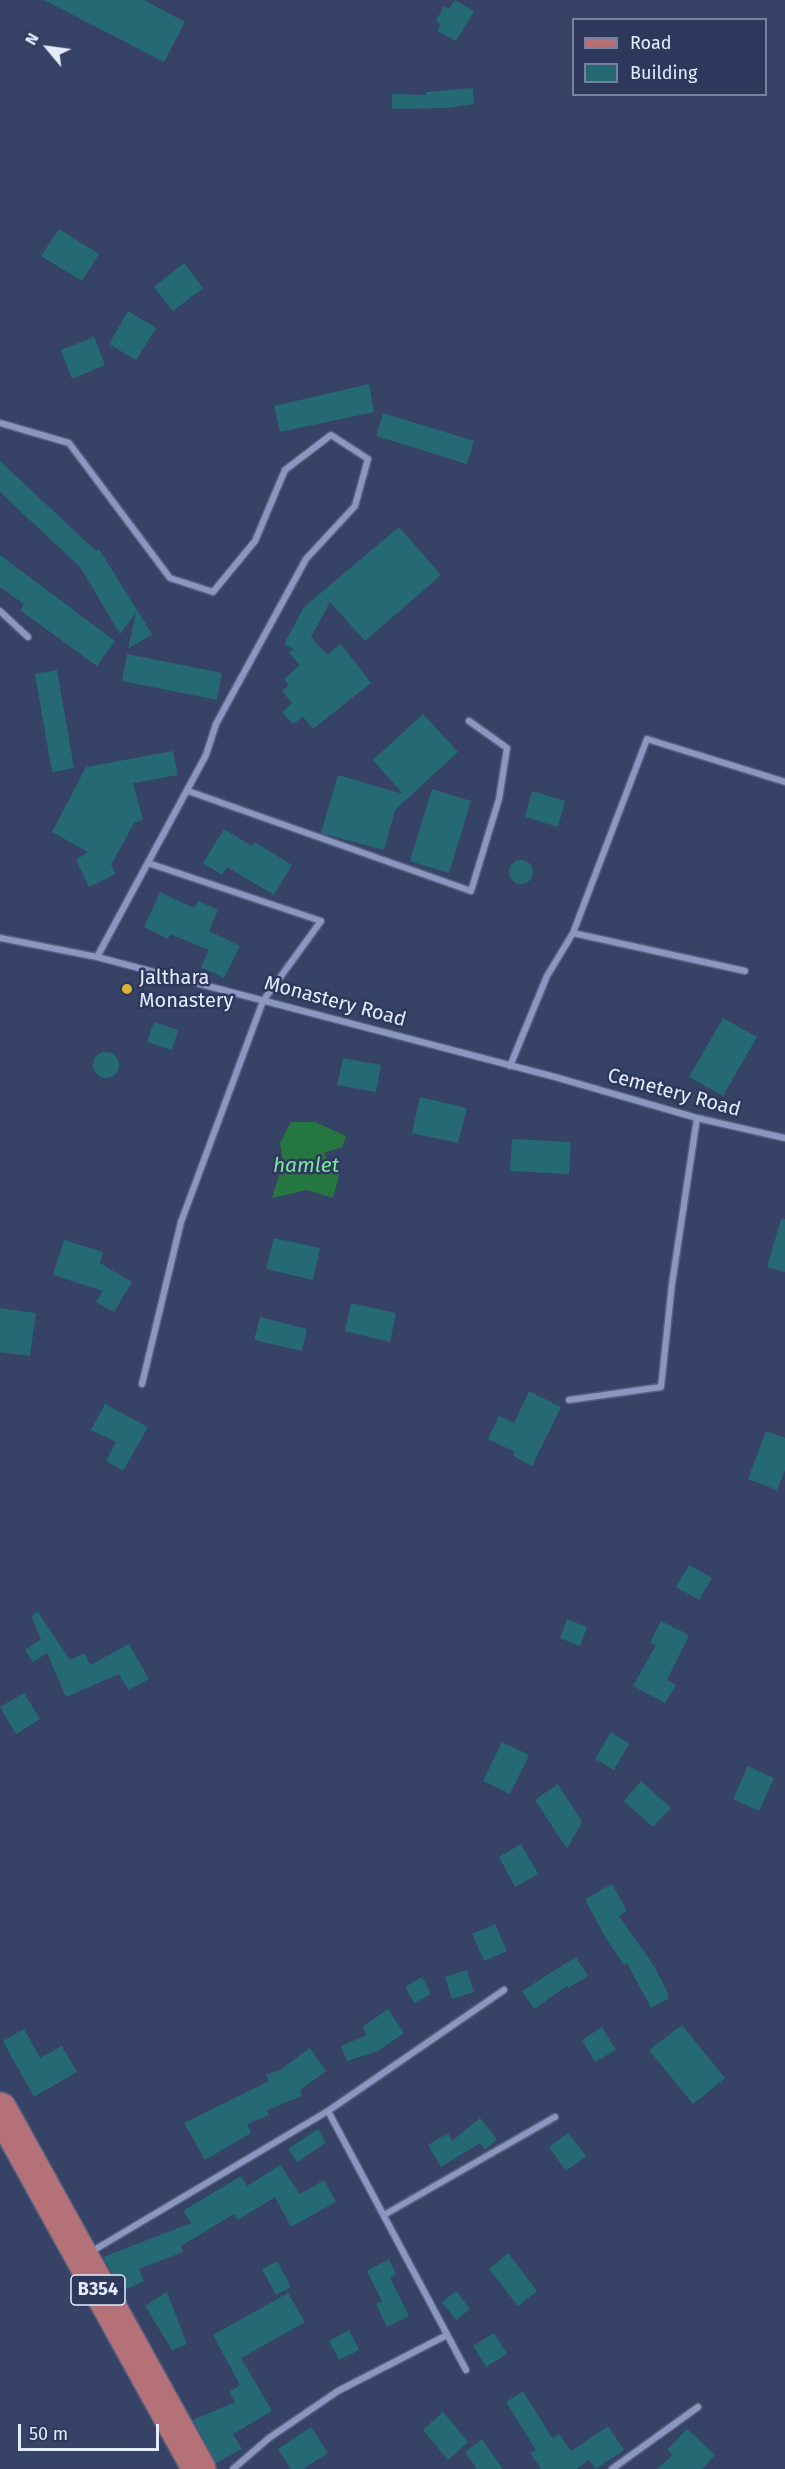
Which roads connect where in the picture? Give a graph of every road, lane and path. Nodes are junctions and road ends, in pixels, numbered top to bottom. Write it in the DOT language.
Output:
graph roads {
  1 [pos="0,423"];
  2 [pos="0,611"];
  3 [pos="28,637"];
  4 [pos="469,721"];
  5 [pos="785,782"];
  6 [pos="188,790"];
  7 [pos="148,862"];
  8 [pos="573,933"];
  9 [pos="0,938"];
  10 [pos="97,957"];
  11 [pos="745,971"];
  12 [pos="263,1001"];
  13 [pos="510,1066"];
  14 [pos="555,1077"];
  15 [pos="697,1118"];
  16 [pos="785,1138"];
  17 [pos="142,1384"];
  18 [pos="569,1400"];
  19 [pos="504,1990"];
  20 [pos="0,2109"];
  21 [pos="328,2111"];
  22 [pos="555,2117"];
  23 [pos="384,2215"];
  24 [pos="81,2258"];
  25 [pos="447,2335"];
  26 [pos="466,2370"];
  27 [pos="698,2407"];
  28 [pos="199,2469"];
  29 [pos="232,2469"];
  30 [pos="612,2469"];
  1 -- 6 [label="street"];
  2 -- 3 [label="street"];
  4 -- 6 [label="street"];
  5 -- 8 [label="street"];
  6 -- 7 [label="street"];
  7 -- 10 [label="street"];
  7 -- 12 [label="street"];
  8 -- 11 [label="street"];
  8 -- 13 [label="street"];
  9 -- 10 [label="street, Monastery Road"];
  10 -- 12 [label="street, Monastery Road"];
  12 -- 13 [label="street, Monastery Road"];
  12 -- 17 [label="street"];
  13 -- 14 [label="street, Monastery Road"];
  14 -- 15 [label="street, Cemetery Road"];
  15 -- 16 [label="street, Cemetery Road"];
  15 -- 18 [label="street"];
  19 -- 21 [label="street"];
  20 -- 24 [label="main road, B354"];
  21 -- 23 [label="street"];
  21 -- 24 [label="street"];
  22 -- 23 [label="street"];
  23 -- 25 [label="street"];
  24 -- 28 [label="main road, B354"];
  25 -- 26 [label="street"];
  25 -- 29 [label="street"];
  27 -- 30 [label="street"];
}
